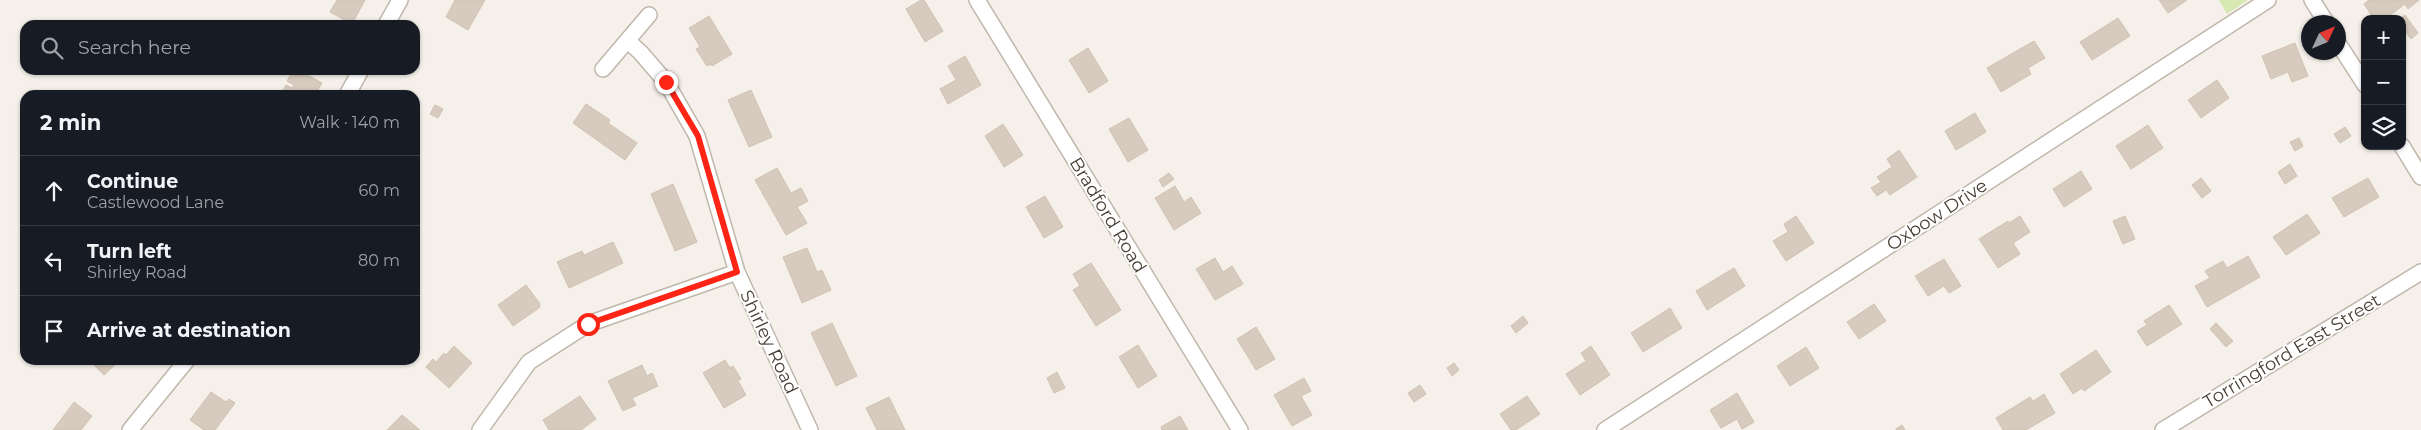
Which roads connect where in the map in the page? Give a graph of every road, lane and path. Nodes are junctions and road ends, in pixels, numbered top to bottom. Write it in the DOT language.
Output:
graph roads {
  1 [pos="400,0"];
  2 [pos="977,0"];
  3 [pos="2268,0"];
  4 [pos="2312,0"];
  5 [pos="648,15"];
  6 [pos="2322,15"];
  7 [pos="389,20"];
  8 [pos="628,41"];
  9 [pos="2346,56"];
  10 [pos="603,69"];
  11 [pos="358,75"];
  12 [pos="2361,80"];
  13 [pos="350,90"];
  14 [pos="2404,150"];
  15 [pos="2421,177"];
  16 [pos="737,272"];
  17 [pos="2421,272"];
  18 [pos="183,365"];
  19 [pos="130,430"];
  20 [pos="480,430"];
  21 [pos="810,430"];
  22 [pos="1240,430"];
  23 [pos="1605,430"];
  24 [pos="2163,430"];
  1 -- 7 [label="street"];
  2 -- 22 [label="street, Bradford Road"];
  3 -- 23 [label="street, Oxbow Drive"];
  4 -- 6 [label="street"];
  5 -- 8 [label="street"];
  8 -- 10 [label="street"];
  8 -- 16 [label="street, Shirley Road"];
  9 -- 12 [label="street"];
  11 -- 13 [label="street"];
  14 -- 15 [label="street"];
  16 -- 20 [label="street"];
  16 -- 21 [label="street, Shirley Road"];
  17 -- 24 [label="street, Torringford East Street"];
  18 -- 19 [label="street"];
}
